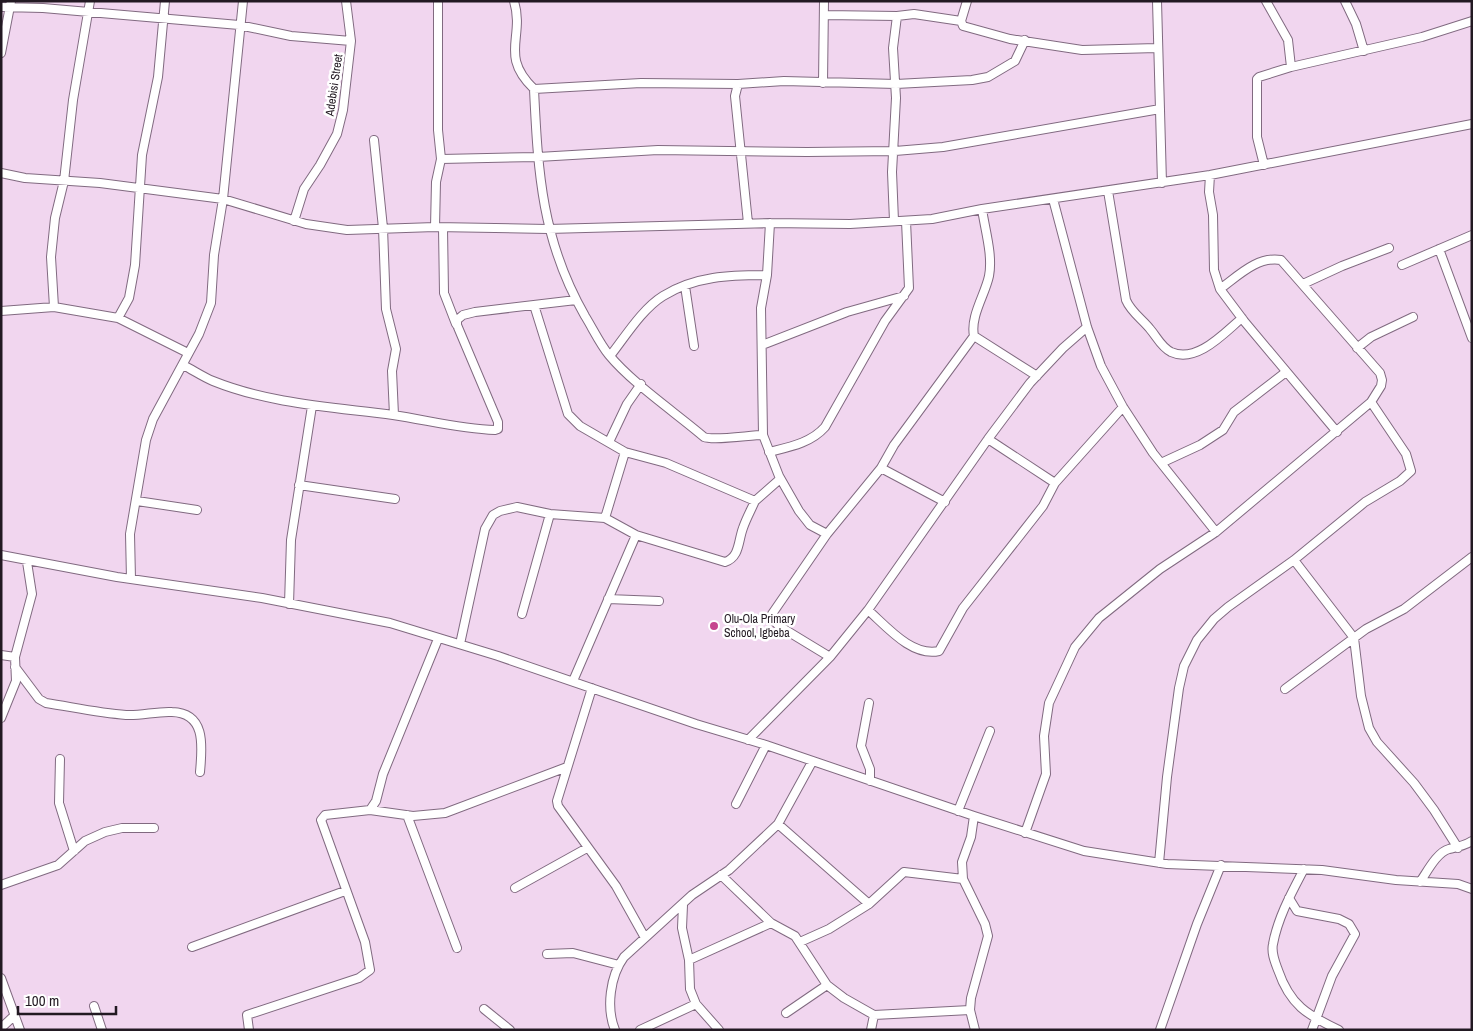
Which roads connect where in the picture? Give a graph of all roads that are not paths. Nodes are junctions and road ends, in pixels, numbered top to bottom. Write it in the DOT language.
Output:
graph roads {
  1 [pos="90,1"];
  2 [pos="165,1"];
  3 [pos="243,1"];
  4 [pos="346,1"];
  5 [pos="438,1"];
  6 [pos="514,1"];
  7 [pos="824,1"];
  8 [pos="967,1"];
  9 [pos="1156,1"];
  10 [pos="1266,1"];
  11 [pos="1345,1"];
  12 [pos="11,4"];
  13 [pos="1,7"];
  14 [pos="89,13"];
  15 [pos="824,15"];
  16 [pos="897,16"];
  17 [pos="162,20"];
  18 [pos="960,21"];
  19 [pos="1472,21"];
  20 [pos="239,25"];
  21 [pos="1025,40"];
  22 [pos="351,41"];
  23 [pos="1157,48"];
  24 [pos="1364,51"];
  25 [pos="1,53"];
  26 [pos="1291,67"];
  27 [pos="823,83"];
  28 [pos="738,84"];
  29 [pos="896,84"];
  30 [pos="534,90"];
  31 [pos="1160,109"];
  32 [pos="1472,124"];
  33 [pos="374,140"];
  34 [pos="742,151"];
  35 [pos="895,151"];
  36 [pos="538,157"];
  37 [pos="441,159"];
  38 [pos="1264,165"];
  39 [pos="1,173"];
  40 [pos="1210,175"];
  41 [pos="64,181"];
  42 [pos="1162,183"];
  43 [pos="142,188"];
  44 [pos="1108,192"];
  45 [pos="223,199"];
  46 [pos="1053,199"];
  47 [pos="982,209"];
  48 [pos="294,220"];
  49 [pos="894,221"];
  50 [pos="906,221"];
  51 [pos="748,223"];
  52 [pos="770,223"];
  53 [pos="383,228"];
  54 [pos="439,228"];
  55 [pos="548,229"];
  56 [pos="1472,235"];
  57 [pos="1389,248"];
  58 [pos="1439,249"];
  59 [pos="1402,265"];
  60 [pos="767,275"];
  61 [pos="1304,284"];
  62 [pos="685,286"];
  63 [pos="1220,289"];
  64 [pos="904,296"];
  65 [pos="576,300"];
  66 [pos="534,305"];
  67 [pos="54,307"];
  68 [pos="1,311"];
  69 [pos="1413,317"];
  70 [pos="118,318"];
  71 [pos="1242,318"];
  72 [pos="457,325"];
  73 [pos="1088,327"];
  74 [pos="974,336"];
  75 [pos="1472,338"];
  76 [pos="762,345"];
  77 [pos="694,346"];
  78 [pos="1357,348"];
  79 [pos="188,353"];
  80 [pos="610,356"];
  81 [pos="183,364"];
  82 [pos="1286,372"];
  83 [pos="1037,376"];
  84 [pos="641,384"];
  85 [pos="1371,402"];
  86 [pos="312,406"];
  87 [pos="1123,407"];
  88 [pos="394,415"];
  89 [pos="1337,432"];
  90 [pos="763,435"];
  91 [pos="988,439"];
  92 [pos="609,442"];
  93 [pos="625,452"];
  94 [pos="769,452"];
  95 [pos="1161,463"];
  96 [pos="881,468"];
  97 [pos="780,479"];
  98 [pos="1055,483"];
  99 [pos="299,485"];
  100 [pos="395,499"];
  101 [pos="137,501"];
  102 [pos="755,501"];
  103 [pos="945,502"];
  104 [pos="198,510"];
  105 [pos="550,514"];
  106 [pos="605,518"];
  107 [pos="1216,532"];
  108 [pos="636,534"];
  109 [pos="827,534"];
  110 [pos="1,555"];
  111 [pos="1472,557"];
  112 [pos="1294,560"];
  113 [pos="27,562"];
  114 [pos="131,579"];
  115 [pos="608,599"];
  116 [pos="659,601"];
  117 [pos="289,604"];
  118 [pos="868,610"];
  119 [pos="522,614"];
  120 [pos="1354,638"];
  121 [pos="438,639"];
  122 [pos="460,644"];
  123 [pos="1,655"];
  124 [pos="15,657"];
  125 [pos="830,657"];
  126 [pos="15,667"];
  127 [pos="573,680"];
  128 [pos="592,688"];
  129 [pos="1285,689"];
  130 [pos="869,703"];
  131 [pos="1,718"];
  132 [pos="990,731"];
  133 [pos="748,740"];
  134 [pos="766,745"];
  135 [pos="60,759"];
  136 [pos="812,762"];
  137 [pos="567,767"];
  138 [pos="200,772"];
  139 [pos="870,780"];
  140 [pos="736,804"];
  141 [pos="370,810"];
  142 [pos="958,811"];
  143 [pos="408,815"];
  144 [pos="974,816"];
  145 [pos="778,824"];
  146 [pos="154,828"];
  147 [pos="1025,833"];
  148 [pos="1472,841"];
  149 [pos="587,848"];
  150 [pos="1458,848"];
  151 [pos="74,851"];
  152 [pos="1159,863"];
  153 [pos="1221,865"];
  154 [pos="1304,869"];
  155 [pos="721,875"];
  156 [pos="963,879"];
  157 [pos="1420,882"];
  158 [pos="1,885"];
  159 [pos="515,888"];
  160 [pos="1472,889"];
  161 [pos="345,891"];
  162 [pos="1290,898"];
  163 [pos="868,904"];
  164 [pos="683,905"];
  165 [pos="771,923"];
  166 [pos="644,936"];
  167 [pos="800,942"];
  168 [pos="192,946"];
  169 [pos="457,948"];
  170 [pos="548,954"];
  171 [pos="689,960"];
  172 [pos="619,965"];
  173 [pos="1,978"];
  174 [pos="827,985"];
  175 [pos="696,1004"];
  176 [pos="94,1006"];
  177 [pos="484,1009"];
  178 [pos="970,1010"];
  179 [pos="786,1013"];
  180 [pos="15,1015"];
  181 [pos="874,1016"];
  182 [pos="1317,1020"];
  183 [pos="1,1028"];
  184 [pos="20,1030"];
  185 [pos="102,1030"];
  186 [pos="249,1030"];
  187 [pos="510,1030"];
  188 [pos="615,1030"];
  189 [pos="640,1030"];
  190 [pos="719,1030"];
  191 [pos="871,1030"];
  192 [pos="975,1030"];
  193 [pos="1160,1030"];
  194 [pos="1312,1030"];
  195 [pos="1339,1030"];
  1 -- 14 [label="street"];
  2 -- 17 [label="street"];
  3 -- 20 [label="street"];
  4 -- 22 [label="street, Adebisi Street"];
  5 -- 37 [label="street"];
  6 -- 30 [label="street"];
  7 -- 15 [label="street"];
  8 -- 18 [label="street"];
  9 -- 23 [label="street"];
  10 -- 26 [label="street"];
  11 -- 24 [label="street"];
  12 -- 13 [label="street"];
  12 -- 14 [label="street"];
  12 -- 25 [label="street"];
  14 -- 17 [label="street"];
  14 -- 41 [label="street"];
  15 -- 16 [label="street"];
  15 -- 27 [label="street"];
  16 -- 18 [label="street"];
  16 -- 29 [label="street"];
  17 -- 20 [label="street"];
  17 -- 43 [label="street"];
  18 -- 21 [label="street"];
  19 -- 24 [label="street"];
  20 -- 22 [label="street"];
  20 -- 45 [label="street"];
  21 -- 23 [label="street"];
  21 -- 29 [label="street"];
  22 -- 48 [label="street, Adebisi Street"];
  23 -- 31 [label="street"];
  24 -- 26 [label="street"];
  26 -- 38 [label="street"];
  27 -- 28 [label="street"];
  27 -- 29 [label="street"];
  28 -- 30 [label="street"];
  28 -- 34 [label="street"];
  29 -- 35 [label="street"];
  30 -- 36 [label="street"];
  31 -- 35 [label="street"];
  31 -- 42 [label="street"];
  32 -- 38 [label="street"];
  33 -- 53 [label="street"];
  34 -- 35 [label="street"];
  34 -- 36 [label="street"];
  34 -- 51 [label="street"];
  35 -- 49 [label="street"];
  36 -- 37 [label="street"];
  36 -- 55 [label="street"];
  37 -- 54 [label="street"];
  38 -- 40 [label="street"];
  39 -- 41 [label="street"];
  40 -- 42 [label="street"];
  40 -- 63 [label="street"];
  41 -- 43 [label="street"];
  41 -- 67 [label="street"];
  42 -- 44 [label="street"];
  43 -- 45 [label="street"];
  43 -- 70 [label="street"];
  44 -- 46 [label="street"];
  44 -- 71 [label="street"];
  45 -- 48 [label="street"];
  45 -- 79 [label="street"];
  46 -- 47 [label="street"];
  46 -- 73 [label="street"];
  47 -- 50 [label="street"];
  47 -- 74 [label="street"];
  48 -- 53 [label="street"];
  49 -- 50 [label="street"];
  49 -- 52 [label="street"];
  50 -- 64 [label="street"];
  51 -- 52 [label="street"];
  51 -- 55 [label="street"];
  52 -- 60 [label="street"];
  53 -- 54 [label="street"];
  53 -- 88 [label="street"];
  54 -- 55 [label="street"];
  54 -- 72 [label="street"];
  55 -- 65 [label="street"];
  56 -- 58 [label="street"];
  57 -- 61 [label="street"];
  58 -- 59 [label="street"];
  58 -- 75 [label="street"];
  60 -- 62 [label="street"];
  60 -- 76 [label="street"];
  61 -- 63 [label="street"];
  61 -- 78 [label="street"];
  62 -- 77 [label="street"];
  62 -- 80 [label="street"];
  63 -- 71 [label="street"];
  64 -- 76 [label="street"];
  64 -- 94 [label="street"];
  65 -- 66 [label="street"];
  65 -- 80 [label="street"];
  66 -- 72 [label="street"];
  66 -- 92 [label="street"];
  67 -- 68 [label="street"];
  67 -- 70 [label="street"];
  69 -- 78 [label="street"];
  70 -- 79 [label="street"];
  71 -- 82 [label="street"];
  72 -- 88 [label="street"];
  73 -- 83 [label="street"];
  73 -- 87 [label="street"];
  74 -- 83 [label="street"];
  74 -- 96 [label="street"];
  76 -- 90 [label="street"];
  78 -- 85 [label="street"];
  79 -- 81 [label="street"];
  80 -- 84 [label="street"];
  81 -- 86 [label="street"];
  81 -- 101 [label="street"];
  82 -- 89 [label="street"];
  82 -- 95 [label="street"];
  83 -- 91 [label="street"];
  84 -- 90 [label="street"];
  84 -- 92 [label="street"];
  85 -- 89 [label="street"];
  85 -- 112 [label="street"];
  86 -- 88 [label="street"];
  86 -- 99 [label="street"];
  87 -- 95 [label="street"];
  87 -- 98 [label="street"];
  89 -- 107 [label="street"];
  90 -- 94 [label="street"];
  91 -- 98 [label="street"];
  91 -- 103 [label="street"];
  92 -- 93 [label="street"];
  93 -- 102 [label="street"];
  93 -- 106 [label="street"];
  94 -- 97 [label="street"];
  95 -- 107 [label="street"];
  96 -- 103 [label="street"];
  96 -- 109 [label="street"];
  97 -- 102 [label="street"];
  97 -- 109 [label="street"];
  98 -- 118 [label="street"];
  99 -- 100 [label="street"];
  99 -- 117 [label="street"];
  101 -- 104 [label="street"];
  101 -- 114 [label="street"];
  102 -- 108 [label="street"];
  103 -- 118 [label="street"];
  105 -- 106 [label="street"];
  105 -- 119 [label="street"];
  105 -- 122 [label="street"];
  106 -- 108 [label="street"];
  107 -- 147 [label="street"];
  108 -- 115 [label="street"];
  109 -- 125 [label="street"];
  110 -- 113 [label="street"];
  111 -- 120 [label="street"];
  112 -- 120 [label="street"];
  112 -- 152 [label="street"];
  113 -- 114 [label="street"];
  113 -- 124 [label="street"];
  114 -- 117 [label="street"];
  115 -- 116 [label="street"];
  115 -- 127 [label="street"];
  117 -- 121 [label="street"];
  118 -- 125 [label="street"];
  120 -- 129 [label="street"];
  120 -- 150 [label="street"];
  121 -- 122 [label="street"];
  121 -- 141 [label="street"];
  122 -- 127 [label="street"];
  123 -- 124 [label="street"];
  124 -- 126 [label="street"];
  125 -- 133 [label="street"];
  126 -- 131 [label="street"];
  126 -- 138 [label="street"];
  127 -- 128 [label="street"];
  128 -- 133 [label="street"];
  128 -- 137 [label="street"];
  130 -- 139 [label="street"];
  132 -- 142 [label="street"];
  133 -- 134 [label="street"];
  134 -- 136 [label="street"];
  134 -- 140 [label="street"];
  135 -- 151 [label="street"];
  136 -- 139 [label="street"];
  136 -- 145 [label="street"];
  137 -- 143 [label="street"];
  137 -- 149 [label="street"];
  139 -- 142 [label="street"];
  141 -- 143 [label="street"];
  141 -- 161 [label="street"];
  142 -- 144 [label="street"];
  143 -- 169 [label="street"];
  144 -- 147 [label="street"];
  144 -- 156 [label="street"];
  145 -- 155 [label="street"];
  145 -- 163 [label="street"];
  146 -- 151 [label="street"];
  147 -- 152 [label="street"];
  148 -- 150 [label="street"];
  149 -- 159 [label="street"];
  149 -- 166 [label="street"];
  150 -- 157 [label="street"];
  151 -- 158 [label="street"];
  152 -- 153 [label="street"];
  153 -- 154 [label="street"];
  153 -- 193 [label="street"];
  154 -- 157 [label="street"];
  154 -- 162 [label="street"];
  155 -- 164 [label="street"];
  155 -- 165 [label="street"];
  156 -- 163 [label="street"];
  156 -- 178 [label="street"];
  157 -- 160 [label="street"];
  161 -- 168 [label="street"];
  161 -- 186 [label="street"];
  162 -- 182 [label="street"];
  162 -- 182 [label="street"];
  163 -- 167 [label="street"];
  164 -- 166 [label="street"];
  164 -- 171 [label="street"];
  165 -- 167 [label="street"];
  165 -- 171 [label="street"];
  166 -- 172 [label="street"];
  167 -- 174 [label="street"];
  170 -- 172 [label="street"];
  171 -- 175 [label="street"];
  172 -- 188 [label="street"];
  173 -- 180 [label="street"];
  174 -- 179 [label="street"];
  174 -- 181 [label="street"];
  175 -- 189 [label="street"];
  175 -- 190 [label="street"];
  176 -- 185 [label="street"];
  177 -- 187 [label="street"];
  178 -- 181 [label="street"];
  178 -- 192 [label="street"];
  180 -- 183 [label="street"];
  180 -- 184 [label="street"];
  181 -- 191 [label="street"];
  182 -- 194 [label="street"];
  182 -- 195 [label="street"];
}
